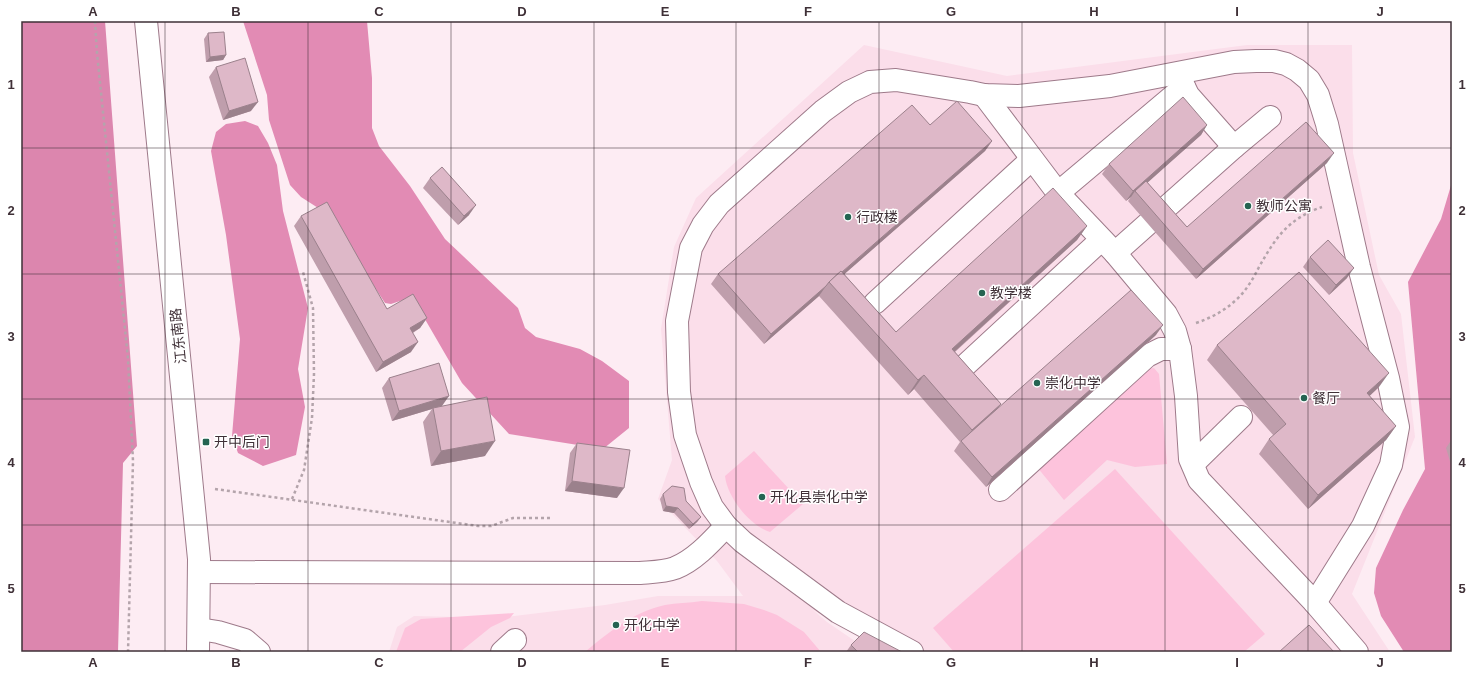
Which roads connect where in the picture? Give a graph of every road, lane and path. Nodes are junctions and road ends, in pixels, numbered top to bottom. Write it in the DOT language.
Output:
graph roads {
  1 [pos="95,21"];
  2 [pos="146,21"];
  3 [pos="1181,80"];
  4 [pos="984,95"];
  5 [pos="1270,117"];
  6 [pos="1234,147"];
  7 [pos="1032,159"];
  8 [pos="1058,193"];
  9 [pos="1326,206"];
  10 [pos="1108,247"];
  11 [pos="303,272"];
  12 [pos="876,302"];
  13 [pos="1178,340"];
  14 [pos="959,371"];
  15 [pos="1241,417"];
  16 [pos="1193,464"];
  17 [pos="192,487"];
  18 [pos="1000,490"];
  19 [pos="292,500"];
  20 [pos="550,518"];
  21 [pos="726,526"];
  22 [pos="199,572"];
  23 [pos="1315,603"];
  24 [pos="198,629"];
  25 [pos="128,652"];
  26 [pos="198,652"];
  27 [pos="259,652"];
  28 [pos="912,652"];
  29 [pos="1357,652"];
  1 -- 25 [label="path"];
  2 -- 17 [label="street, 江东南路"];
  3 -- 4 [label="street"];
  3 -- 6 [label="street"];
  3 -- 8 [label="street"];
  3 -- 23 [label="street"];
  4 -- 7 [label="street"];
  4 -- 21 [label="street"];
  5 -- 6 [label="street"];
  6 -- 10 [label="street"];
  7 -- 8 [label="street"];
  7 -- 12 [label="street"];
  8 -- 10 [label="street"];
  9 -- 13 [label="path"];
  10 -- 13 [label="street"];
  10 -- 14 [label="street"];
  11 -- 19 [label="path"];
  13 -- 16 [label="street"];
  13 -- 18 [label="street"];
  15 -- 16 [label="street"];
  16 -- 23 [label="street"];
  17 -- 19 [label="path"];
  17 -- 22 [label="street, 江东南路"];
  19 -- 20 [label="path"];
  21 -- 22 [label="street"];
  21 -- 28 [label="street"];
  22 -- 24 [label="street, 江东南路"];
  23 -- 29 [label="street"];
  24 -- 26 [label="street, 江东南路"];
  24 -- 27 [label="street"];
}
